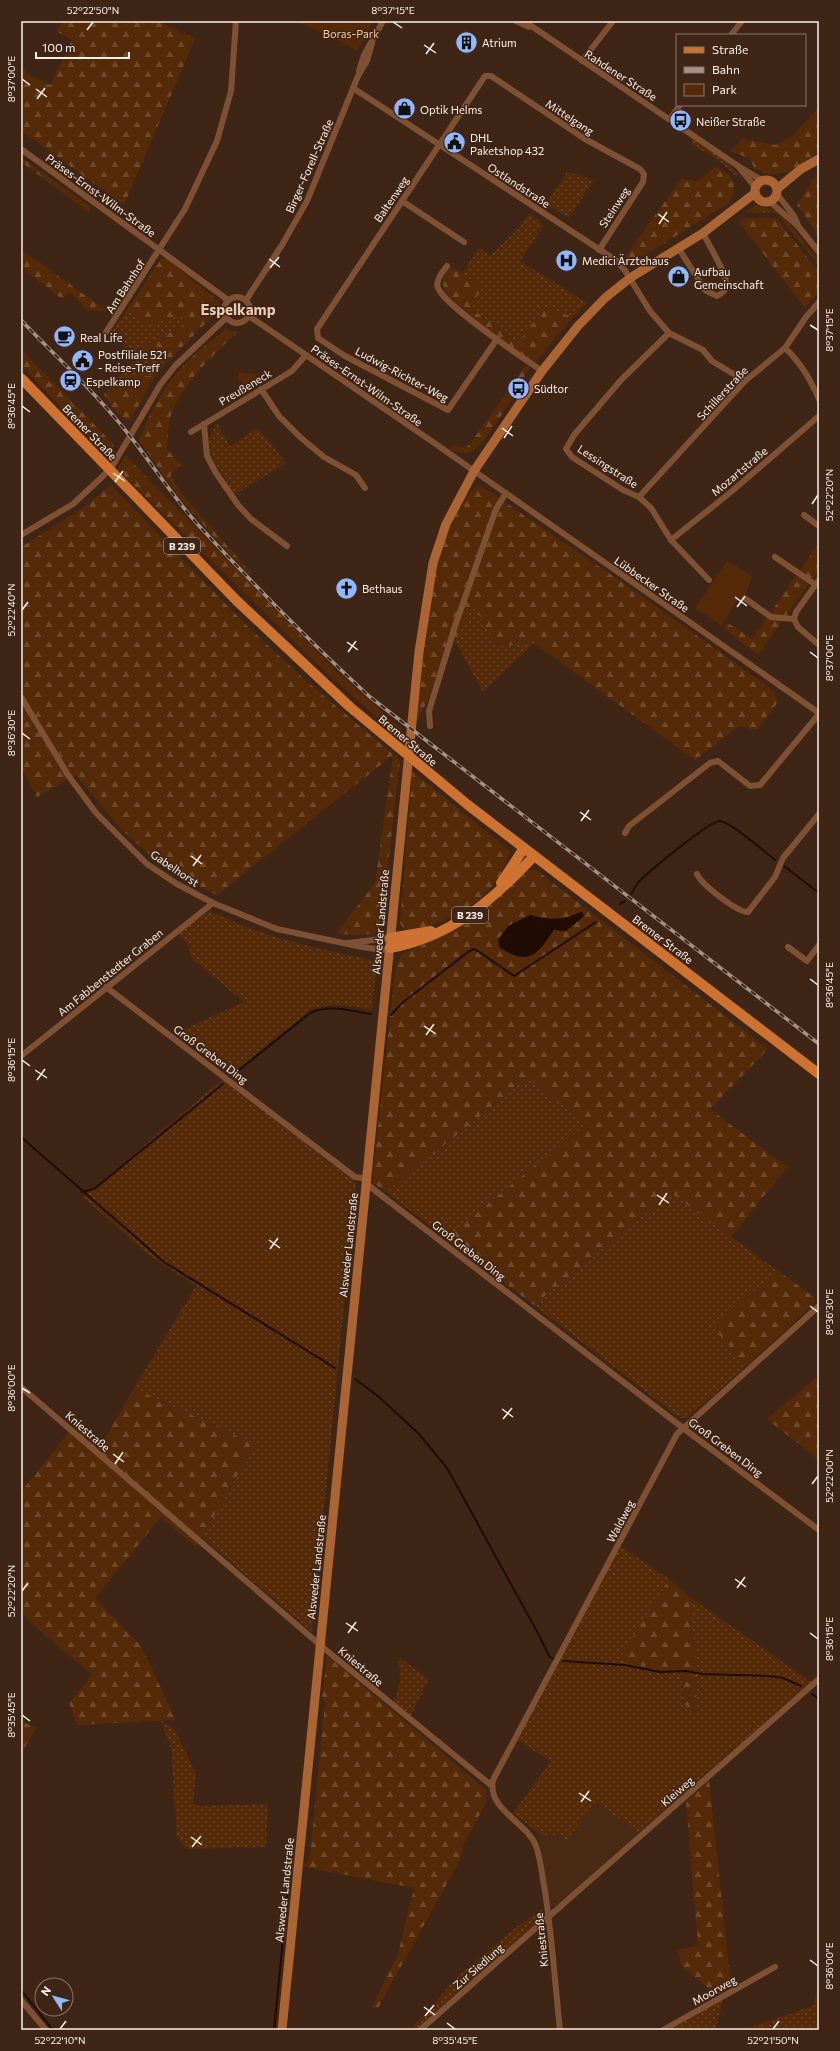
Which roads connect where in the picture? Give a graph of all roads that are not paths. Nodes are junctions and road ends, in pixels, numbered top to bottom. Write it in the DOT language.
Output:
graph roads {
  1 [pos="236,21"];
  2 [pos="383,21"];
  3 [pos="516,21"];
  4 [pos="524,21"];
  5 [pos="612,21"];
  6 [pos="742,21"];
  7 [pos="532,28"];
  8 [pos="732,34"];
  9 [pos="582,61"];
  10 [pos="485,76"];
  11 [pos="353,88"];
  12 [pos="679,106"];
  13 [pos="670,119"];
  14 [pos="439,145"];
  15 [pos="21,149"];
  16 [pos="819,159"];
  17 [pos="738,166"];
  18 [pos="644,175"];
  19 [pos="763,181"];
  20 [pos="776,188"];
  21 [pos="757,194"];
  22 [pos="402,201"];
  23 [pos="770,202"];
  24 [pos="798,226"];
  25 [pos="703,233"];
  26 [pos="464,242"];
  27 [pos="159,248"];
  28 [pos="679,249"];
  29 [pos="599,250"];
  30 [pos="819,252"];
  31 [pos="447,266"];
  32 [pos="630,278"];
  33 [pos="228,300"];
  34 [pos="246,300"];
  35 [pos="819,302"];
  36 [pos="249,316"];
  37 [pos="226,318"];
  38 [pos="106,332"];
  39 [pos="316,333"];
  40 [pos="669,333"];
  41 [pos="497,339"];
  42 [pos="785,348"];
  43 [pos="306,355"];
  44 [pos="542,371"];
  45 [pos="21,378"];
  46 [pos="745,381"];
  47 [pos="261,389"];
  48 [pos="819,398"];
  49 [pos="819,416"];
  50 [pos="204,424"];
  51 [pos="191,432"];
  52 [pos="474,471"];
  53 [pos="365,488"];
  54 [pos="506,493"];
  55 [pos="639,497"];
  56 [pos="804,515"];
  57 [pos="819,526"];
  58 [pos="21,535"];
  59 [pos="671,540"];
  60 [pos="287,546"];
  61 [pos="775,557"];
  62 [pos="710,580"];
  63 [pos="817,583"];
  64 [pos="746,599"];
  65 [pos="794,619"];
  66 [pos="819,645"];
  67 [pos="21,697"];
  68 [pos="819,714"];
  69 [pos="430,726"];
  70 [pos="819,814"];
  71 [pos="625,833"];
  72 [pos="524,848"];
  73 [pos="534,856"];
  74 [pos="697,874"];
  75 [pos="213,903"];
  76 [pos="390,938"];
  77 [pos="344,944"];
  78 [pos="819,945"];
  79 [pos="788,946"];
  80 [pos="390,948"];
  81 [pos="106,987"];
  82 [pos="21,1056"];
  83 [pos="819,1074"];
  84 [pos="366,1182"];
  85 [pos="819,1306"];
  86 [pos="21,1387"];
  87 [pos="683,1428"];
  88 [pos="819,1530"];
  89 [pos="320,1644"];
  90 [pos="819,1679"];
  91 [pos="492,1786"];
  92 [pos="549,1918"];
  93 [pos="775,1967"];
  94 [pos="21,2000"];
  95 [pos="46,2030"];
  96 [pos="282,2030"];
  97 [pos="420,2030"];
  98 [pos="560,2030"];
  99 [pos="663,2030"];
  1 -- 27 [label="street, Am Bahnhof"];
  2 -- 11 [label="street, Birger-Forell-Straße"];
  3 -- 7 [label="street, Rahdener Straße"];
  4 -- 7 [label="street, Rahdener Straße"];
  5 -- 9 [label="street"];
  6 -- 8 [label="street"];
  7 -- 9 [label="street, Rahdener Straße"];
  9 -- 13 [label="street, Rahdener Straße"];
  10 -- 14 [label="street, Baltenweg"];
  10 -- 18 [label="street, Mittelgang"];
  11 -- 14 [label="street, Ostlandstraße"];
  11 -- 34 [label="street, Birger-Forell-Straße"];
  12 -- 13 [label="street"];
  13 -- 17 [label="street, Rahdener Straße"];
  14 -- 22 [label="street, Baltenweg"];
  14 -- 29 [label="street, Ostlandstraße"];
  15 -- 27 [label="street, Präses-Ernst-Wilm-Straße"];
  16 -- 20 [label="street"];
  17 -- 19 [label="street, Rahdener Straße"];
  17 -- 21 [label="street, Rahdener Straße"];
  18 -- 29 [label="street, Steinweg"];
  19 -- 20 [label="street"];
  19 -- 21 [label="street, Alsweder Landstraße"];
  20 -- 23 [label="street"];
  20 -- 24 [label="street"];
  21 -- 23 [label="street"];
  21 -- 25 [label="street, Alsweder Landstraße"];
  22 -- 26 [label="street"];
  22 -- 39 [label="street, Baltenweg"];
  23 -- 24 [label="street"];
  24 -- 30 [label="street"];
  25 -- 28 [label="street, Alsweder Landstraße"];
  25 -- 28 [label="street"];
  27 -- 33 [label="street, Präses-Ernst-Wilm-Straße"];
  27 -- 38 [label="street, Am Bahnhof"];
  28 -- 32 [label="street, Alsweder Landstraße"];
  29 -- 32 [label="street, Ostlandstraße"];
  31 -- 41 [label="street"];
  32 -- 40 [label="street, Ostlandstraße"];
  32 -- 44 [label="street, Alsweder Landstraße"];
  33 -- 34 [label="street"];
  33 -- 37 [label="street"];
  34 -- 36 [label="street"];
  35 -- 42 [label="street, Schillerstraße"];
  36 -- 37 [label="street"];
  36 -- 43 [label="street, Präses-Ernst-Wilm-Straße"];
  37 -- 58 [label="street"];
  39 -- 41 [label="street, Ludwig-Richter-Weg"];
  40 -- 46 [label="street"];
  40 -- 55 [label="street, Lessingstraße"];
  41 -- 44 [label="street"];
  42 -- 46 [label="street, Schillerstraße"];
  42 -- 48 [label="street"];
  43 -- 47 [label="street, Preußeneck"];
  43 -- 52 [label="street, Präses-Ernst-Wilm-Straße"];
  44 -- 52 [label="street, Alsweder Landstraße"];
  45 -- 72 [label="main road, Bremer Straße / B 239"];
  46 -- 55 [label="street, Schillerstraße"];
  47 -- 50 [label="street, Preußeneck"];
  47 -- 53 [label="street"];
  49 -- 59 [label="street, Mozartstraße"];
  50 -- 51 [label="street, Preußeneck"];
  50 -- 60 [label="street"];
  52 -- 54 [label="street, Lübbecker Straße"];
  52 -- 76 [label="street, Alsweder Landstraße"];
  54 -- 68 [label="street, Lübbecker Straße"];
  54 -- 69 [label="street"];
  55 -- 59 [label="street, Lessingstraße"];
  56 -- 57 [label="street"];
  59 -- 62 [label="street, Lessingstraße"];
  61 -- 63 [label="street"];
  63 -- 65 [label="street"];
  64 -- 65 [label="street"];
  65 -- 66 [label="street"];
  67 -- 75 [label="street, Gabelhorst"];
  68 -- 71 [label="street"];
  70 -- 74 [label="street"];
  72 -- 73 [label="main road, Bremer Straße / B 239"];
  72 -- 76 [label="main road, B 239"];
  73 -- 80 [label="main road, B 239"];
  73 -- 83 [label="main road, Bremer Straße / B 239"];
  75 -- 77 [label="street, Gabelhorst"];
  75 -- 81 [label="street, Am Fabbenstedter Graben"];
  76 -- 77 [label="street, Gabelhorst"];
  76 -- 80 [label="street, Alsweder Landstraße"];
  77 -- 80 [label="street, Gabelhorst"];
  78 -- 79 [label="street"];
  80 -- 84 [label="street, Alsweder Landstraße"];
  81 -- 82 [label="street, Am Fabbenstedter Graben"];
  81 -- 84 [label="street, Groß Greben Ding"];
  84 -- 87 [label="street, Groß Greben Ding"];
  84 -- 89 [label="street, Alsweder Landstraße"];
  85 -- 87 [label="street, Waldweg"];
  86 -- 89 [label="street, Kniestraße"];
  87 -- 88 [label="street, Groß Greben Ding"];
  87 -- 91 [label="street, Waldweg"];
  89 -- 91 [label="street, Kniestraße"];
  89 -- 96 [label="street, Alsweder Landstraße"];
  90 -- 92 [label="street, Kleiweg"];
  91 -- 92 [label="street, Kniestraße"];
  92 -- 97 [label="street, Zur Siedlung"];
  92 -- 98 [label="street, Kniestraße"];
  93 -- 99 [label="street, Moorweg"];
  94 -- 95 [label="street"];
}
